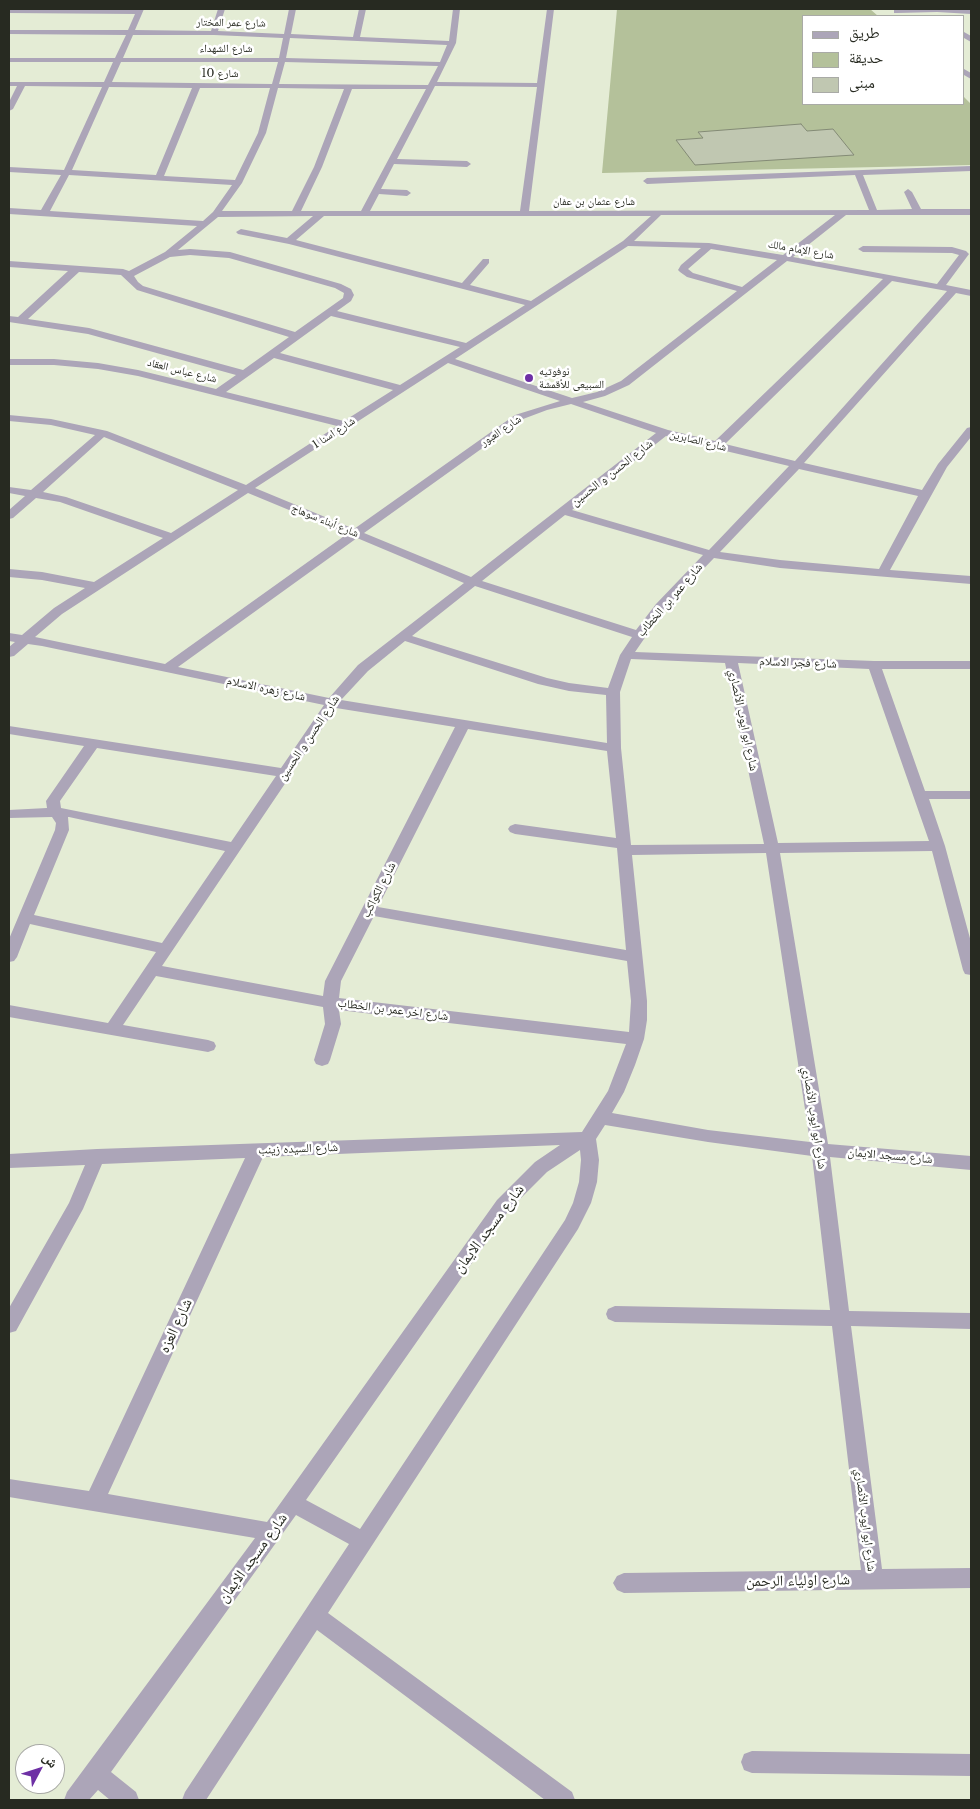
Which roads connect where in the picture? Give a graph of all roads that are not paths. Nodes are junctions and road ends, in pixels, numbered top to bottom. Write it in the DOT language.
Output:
graph roads {
  1 [pos="222,9"];
  2 [pos="294,9"];
  3 [pos="363,9"];
  4 [pos="457,9"];
  5 [pos="551,9"];
  6 [pos="936,9"];
  7 [pos="140,10"];
  8 [pos="9,11"];
  9 [pos="898,12"];
  10 [pos="971,12"];
  11 [pos="9,32"];
  12 [pos="129,33"];
  13 [pos="214,33"];
  14 [pos="286,35"];
  15 [pos="356,38"];
  16 [pos="452,43"];
  17 [pos="9,60"];
  18 [pos="116,60"];
  19 [pos="282,60"];
  20 [pos="443,64"];
  21 [pos="9,84"];
  22 [pos="22,84"];
  23 [pos="107,85"];
  24 [pos="541,85"];
  25 [pos="197,86"];
  26 [pos="275,86"];
  27 [pos="349,86"];
  28 [pos="431,86"];
  29 [pos="9,109"];
  30 [pos="392,162"];
  31 [pos="467,164"];
  32 [pos="971,168"];
  33 [pos="9,169"];
  34 [pos="67,172"];
  35 [pos="858,173"];
  36 [pos="159,178"];
  37 [pos="647,181"];
  38 [pos="238,184"];
  39 [pos="376,191"];
  40 [pos="908,192"];
  41 [pos="408,193"];
  42 [pos="9,211"];
  43 [pos="843,212"];
  44 [pos="874,212"];
  45 [pos="918,212"];
  46 [pos="971,212"];
  47 [pos="323,213"];
  48 [pos="364,213"];
  49 [pos="524,213"];
  50 [pos="659,213"];
  51 [pos="44,214"];
  52 [pos="216,214"];
  53 [pos="296,214"];
  54 [pos="205,224"];
  55 [pos="241,232"];
  56 [pos="289,241"];
  57 [pos="626,243"];
  58 [pos="709,246"];
  59 [pos="863,249"];
  60 [pos="168,254"];
  61 [pos="784,258"];
  62 [pos="486,261"];
  63 [pos="9,264"];
  64 [pos="76,269"];
  65 [pos="129,275"];
  66 [pos="890,278"];
  67 [pos="464,286"];
  68 [pos="946,288"];
  69 [pos="743,290"];
  70 [pos="971,293"];
  71 [pos="533,304"];
  72 [pos="329,312"];
  73 [pos="9,319"];
  74 [pos="22,320"];
  75 [pos="297,336"];
  76 [pos="468,346"];
  77 [pos="272,354"];
  78 [pos="448,360"];
  79 [pos="9,362"];
  80 [pos="244,374"];
  81 [pos="402,390"];
  82 [pos="218,393"];
  83 [pos="572,402"];
  84 [pos="9,418"];
  85 [pos="346,425"];
  86 [pos="971,430"];
  87 [pos="664,432"];
  88 [pos="103,433"];
  89 [pos="717,446"];
  90 [pos="797,465"];
  91 [pos="247,489"];
  92 [pos="9,490"];
  93 [pos="35,493"];
  94 [pos="925,494"];
  95 [pos="564,511"];
  96 [pos="9,516"];
  97 [pos="356,534"];
  98 [pos="173,537"];
  99 [pos="712,554"];
  100 [pos="882,572"];
  101 [pos="9,573"];
  102 [pos="971,580"];
  103 [pos="473,582"];
  104 [pos="94,586"];
  105 [pos="639,635"];
  106 [pos="9,637"];
  107 [pos="404,637"];
  108 [pos="23,639"];
  109 [pos="9,653"];
  110 [pos="626,655"];
  111 [pos="730,661"];
  112 [pos="874,665"];
  113 [pos="971,665"];
  114 [pos="166,669"];
  115 [pos="614,692"];
  116 [pos="332,703"];
  117 [pos="463,725"];
  118 [pos="9,730"];
  119 [pos="93,742"];
  120 [pos="614,748"];
  121 [pos="286,773"];
  122 [pos="920,795"];
  123 [pos="971,795"];
  124 [pos="55,812"];
  125 [pos="9,814"];
  126 [pos="515,829"];
  127 [pos="938,846"];
  128 [pos="624,847"];
  129 [pos="235,848"];
  130 [pos="772,848"];
  131 [pos="369,910"];
  132 [pos="25,918"];
  133 [pos="166,949"];
  134 [pos="9,957"];
  135 [pos="635,957"];
  136 [pos="152,970"];
  137 [pos="971,970"];
  138 [pos="330,1002"];
  139 [pos="9,1010"];
  140 [pos="112,1029"];
  141 [pos="636,1039"];
  142 [pos="208,1046"];
  143 [pos="322,1060"];
  144 [pos="601,1118"];
  145 [pos="588,1138"];
  146 [pos="820,1150"];
  147 [pos="258,1151"];
  148 [pos="97,1156"];
  149 [pos="9,1160"];
  150 [pos="971,1163"];
  151 [pos="615,1314"];
  152 [pos="840,1318"];
  153 [pos="971,1321"];
  154 [pos="9,1325"];
  155 [pos="9,1488"];
  156 [pos="95,1501"];
  157 [pos="293,1503"];
  158 [pos="272,1532"];
  159 [pos="362,1541"];
  160 [pos="971,1578"];
  161 [pos="872,1580"];
  162 [pos="624,1583"];
  163 [pos="314,1614"];
  164 [pos="752,1762"];
  165 [pos="971,1765"];
  166 [pos="96,1774"];
  167 [pos="75,1800"];
  168 [pos="128,1800"];
  169 [pos="193,1800"];
  170 [pos="564,1800"];
  1 -- 13 [label="street"];
  2 -- 14 [label="street"];
  3 -- 15 [label="street"];
  4 -- 16 [label="street"];
  5 -- 24 [label="street"];
  6 -- 9 [label="street"];
  6 -- 10 [label="street"];
  7 -- 8 [label="street"];
  7 -- 12 [label="street"];
  11 -- 12 [label="street, شارع عمر المختار"];
  12 -- 13 [label="street, شارع عمر المختار"];
  12 -- 18 [label="street"];
  13 -- 14 [label="street, شارع عمر المختار"];
  14 -- 15 [label="street, شارع عمر المختار"];
  14 -- 19 [label="street"];
  15 -- 16 [label="street, شارع عمر المختار"];
  16 -- 20 [label="street"];
  17 -- 18 [label="street, شارع الشهداء"];
  18 -- 19 [label="street, شارع الشهداء"];
  18 -- 23 [label="street"];
  19 -- 20 [label="street, شارع الشهداء"];
  19 -- 26 [label="street"];
  20 -- 28 [label="street"];
  21 -- 22 [label="street, شارع 10"];
  22 -- 23 [label="street, شارع 10"];
  22 -- 29 [label="street"];
  23 -- 25 [label="street, شارع 10"];
  23 -- 34 [label="street"];
  24 -- 28 [label="street, شارع 10"];
  24 -- 49 [label="street"];
  25 -- 26 [label="street, شارع 10"];
  25 -- 36 [label="street"];
  26 -- 27 [label="street, شارع 10"];
  26 -- 38 [label="street"];
  27 -- 28 [label="street, شارع 10"];
  27 -- 53 [label="street"];
  28 -- 30 [label="street"];
  30 -- 31 [label="street"];
  30 -- 39 [label="street"];
  32 -- 35 [label="street"];
  33 -- 34 [label="street"];
  34 -- 36 [label="street"];
  34 -- 51 [label="street"];
  35 -- 37 [label="street"];
  35 -- 44 [label="street"];
  36 -- 38 [label="street"];
  38 -- 52 [label="street"];
  39 -- 41 [label="street"];
  39 -- 48 [label="street"];
  40 -- 45 [label="street"];
  42 -- 51 [label="street"];
  43 -- 44 [label="street, شارع عثمان بن عفان"];
  43 -- 50 [label="street, شارع عثمان بن عفان"];
  43 -- 61 [label="street, شارع العبور"];
  44 -- 45 [label="street, شارع عثمان بن عفان"];
  45 -- 46 [label="street, شارع عثمان بن عفان"];
  47 -- 48 [label="street, شارع عثمان بن عفان"];
  47 -- 53 [label="street, شارع عثمان بن عفان"];
  47 -- 56 [label="street"];
  48 -- 49 [label="street, شارع عثمان بن عفان"];
  49 -- 50 [label="street, شارع عثمان بن عفان"];
  50 -- 57 [label="street, شارع اسنا 1"];
  51 -- 54 [label="street"];
  52 -- 53 [label="street, شارع عثمان بن عفان"];
  52 -- 54 [label="street"];
  54 -- 60 [label="street"];
  55 -- 56 [label="street"];
  56 -- 67 [label="street"];
  57 -- 58 [label="street, شارع الإمام مالك"];
  57 -- 71 [label="street, شارع اسنا 1"];
  58 -- 61 [label="street, شارع الإمام مالك"];
  58 -- 69 [label="street"];
  59 -- 68 [label="street, شارع عمر بن الخطاب"];
  60 -- 65 [label="street"];
  60 -- 72 [label="street"];
  61 -- 66 [label="street, شارع الإمام مالك"];
  61 -- 69 [label="street, شارع العبور"];
  62 -- 67 [label="street"];
  63 -- 64 [label="street"];
  64 -- 65 [label="street"];
  64 -- 74 [label="street"];
  65 -- 75 [label="street"];
  66 -- 68 [label="street, شارع الإمام مالك"];
  66 -- 89 [label="street"];
  67 -- 71 [label="street"];
  68 -- 70 [label="street, شارع الإمام مالك"];
  68 -- 90 [label="street, شارع عمر بن الخطاب"];
  69 -- 83 [label="street, شارع العبور"];
  71 -- 76 [label="street, شارع اسنا 1"];
  72 -- 75 [label="street"];
  72 -- 76 [label="street"];
  73 -- 74 [label="street"];
  74 -- 80 [label="street"];
  75 -- 77 [label="street"];
  76 -- 78 [label="street, شارع اسنا 1"];
  77 -- 80 [label="street"];
  77 -- 81 [label="street"];
  78 -- 81 [label="street, شارع اسنا 1"];
  78 -- 83 [label="street, شارع الصابرين"];
  79 -- 82 [label="street, شارع عباس العقاد"];
  80 -- 82 [label="street"];
  81 -- 85 [label="street, شارع اسنا 1"];
  82 -- 85 [label="street, شارع عباس العقاد"];
  83 -- 87 [label="street, شارع الصابرين"];
  83 -- 97 [label="street, شارع العبور"];
  84 -- 88 [label="street, شارع أبناء سوهاج"];
  85 -- 91 [label="street, شارع اسنا 1"];
  86 -- 94 [label="street"];
  87 -- 89 [label="street, شارع الصابرين"];
  87 -- 95 [label="street, شارع الحسن و الحسين"];
  88 -- 91 [label="street, شارع أبناء سوهاج"];
  88 -- 93 [label="street"];
  89 -- 90 [label="street, شارع الصابرين"];
  90 -- 94 [label="street, شارع الصابرين"];
  90 -- 99 [label="street, شارع عمر بن الخطاب"];
  91 -- 97 [label="street, شارع أبناء سوهاج"];
  91 -- 98 [label="street, شارع اسنا 1"];
  92 -- 93 [label="street"];
  93 -- 96 [label="street"];
  93 -- 98 [label="street"];
  94 -- 100 [label="street"];
  95 -- 99 [label="street"];
  95 -- 103 [label="street, شارع الحسن و الحسين"];
  97 -- 103 [label="street, شارع أبناء سوهاج"];
  97 -- 114 [label="street, شارع العبور"];
  98 -- 104 [label="street, شارع اسنا 1"];
  99 -- 100 [label="street"];
  99 -- 105 [label="street, شارع عمر بن الخطاب"];
  100 -- 102 [label="street"];
  101 -- 104 [label="street"];
  103 -- 105 [label="street, شارع أبناء سوهاج"];
  103 -- 107 [label="street, شارع الحسن و الحسين"];
  104 -- 108 [label="street, شارع اسنا 1"];
  105 -- 110 [label="street, شارع عمر بن الخطاب"];
  106 -- 108 [label="street, شارع زهره الاسلام"];
  107 -- 115 [label="street"];
  107 -- 116 [label="street, شارع الحسن و الحسين"];
  108 -- 109 [label="street, شارع اسنا 1"];
  108 -- 114 [label="street, شارع زهره الاسلام"];
  110 -- 111 [label="street, شارع فجر الاسلام"];
  110 -- 115 [label="street, شارع عمر بن الخطاب"];
  111 -- 112 [label="street, شارع فجر الاسلام"];
  111 -- 130 [label="street, شارع ابو ايوب الأنصاري"];
  112 -- 113 [label="street, شارع فجر الاسلام"];
  112 -- 122 [label="street"];
  114 -- 116 [label="street, شارع زهره الاسلام"];
  115 -- 120 [label="street, شارع عمر بن الخطاب"];
  116 -- 117 [label="street, شارع زهره الاسلام"];
  116 -- 121 [label="street, شارع الحسن و الحسين"];
  117 -- 120 [label="street, شارع زهره الاسلام"];
  117 -- 131 [label="street, شارع الكواكب"];
  118 -- 119 [label="street"];
  119 -- 121 [label="street"];
  119 -- 124 [label="street"];
  120 -- 128 [label="street, شارع عمر بن الخطاب"];
  121 -- 129 [label="street, شارع الحسن و الحسين"];
  122 -- 123 [label="street"];
  122 -- 127 [label="street"];
  124 -- 125 [label="street"];
  124 -- 129 [label="street"];
  124 -- 132 [label="street"];
  126 -- 128 [label="street"];
  127 -- 130 [label="street"];
  127 -- 137 [label="street"];
  128 -- 130 [label="street"];
  128 -- 135 [label="street, شارع عمر بن الخطاب"];
  129 -- 133 [label="street, شارع الحسن و الحسين"];
  130 -- 146 [label="street, شارع ابو ايوب الأنصاري"];
  131 -- 135 [label="street"];
  131 -- 138 [label="street, شارع الكواكب"];
  132 -- 133 [label="street"];
  132 -- 134 [label="street"];
  133 -- 136 [label="street, شارع الحسن و الحسين"];
  135 -- 141 [label="street, شارع عمر بن الخطاب"];
  136 -- 138 [label="street, شارع اخر عمر بن الخطاب"];
  136 -- 140 [label="street, شارع الحسن و الحسين"];
  138 -- 141 [label="street, شارع اخر عمر بن الخطاب"];
  138 -- 143 [label="street, شارع الكواكب"];
  139 -- 140 [label="street"];
  140 -- 142 [label="street"];
  141 -- 144 [label="street, شارع عمر بن الخطاب"];
  144 -- 145 [label="street, شارع عمر بن الخطاب"];
  144 -- 146 [label="street, شارع مسجد الايمان"];
  145 -- 147 [label="street, شارع السيده زينب"];
  145 -- 157 [label="street, شارع مسجد الايمان"];
  145 -- 159 [label="street"];
  146 -- 150 [label="street, شارع مسجد الايمان"];
  146 -- 152 [label="street, شارع ابو ايوب الأنصاري"];
  147 -- 148 [label="street, شارع السيده زينب"];
  147 -- 156 [label="street, شارع العزه"];
  148 -- 149 [label="street, شارع السيده زينب"];
  148 -- 154 [label="street"];
  151 -- 152 [label="street"];
  152 -- 153 [label="street"];
  152 -- 161 [label="street, شارع ابو ايوب الأنصاري"];
  155 -- 156 [label="street"];
  156 -- 158 [label="street"];
  157 -- 158 [label="street, شارع مسجد الايمان"];
  157 -- 159 [label="street"];
  158 -- 166 [label="street, شارع مسجد الايمان"];
  159 -- 163 [label="street"];
  160 -- 161 [label="street, شارع اولياء الرحمن"];
  161 -- 162 [label="street, شارع اولياء الرحمن"];
  163 -- 169 [label="street"];
  163 -- 170 [label="street"];
  164 -- 165 [label="street"];
  166 -- 167 [label="street, شارع مسجد الايمان"];
  166 -- 168 [label="street"];
}
